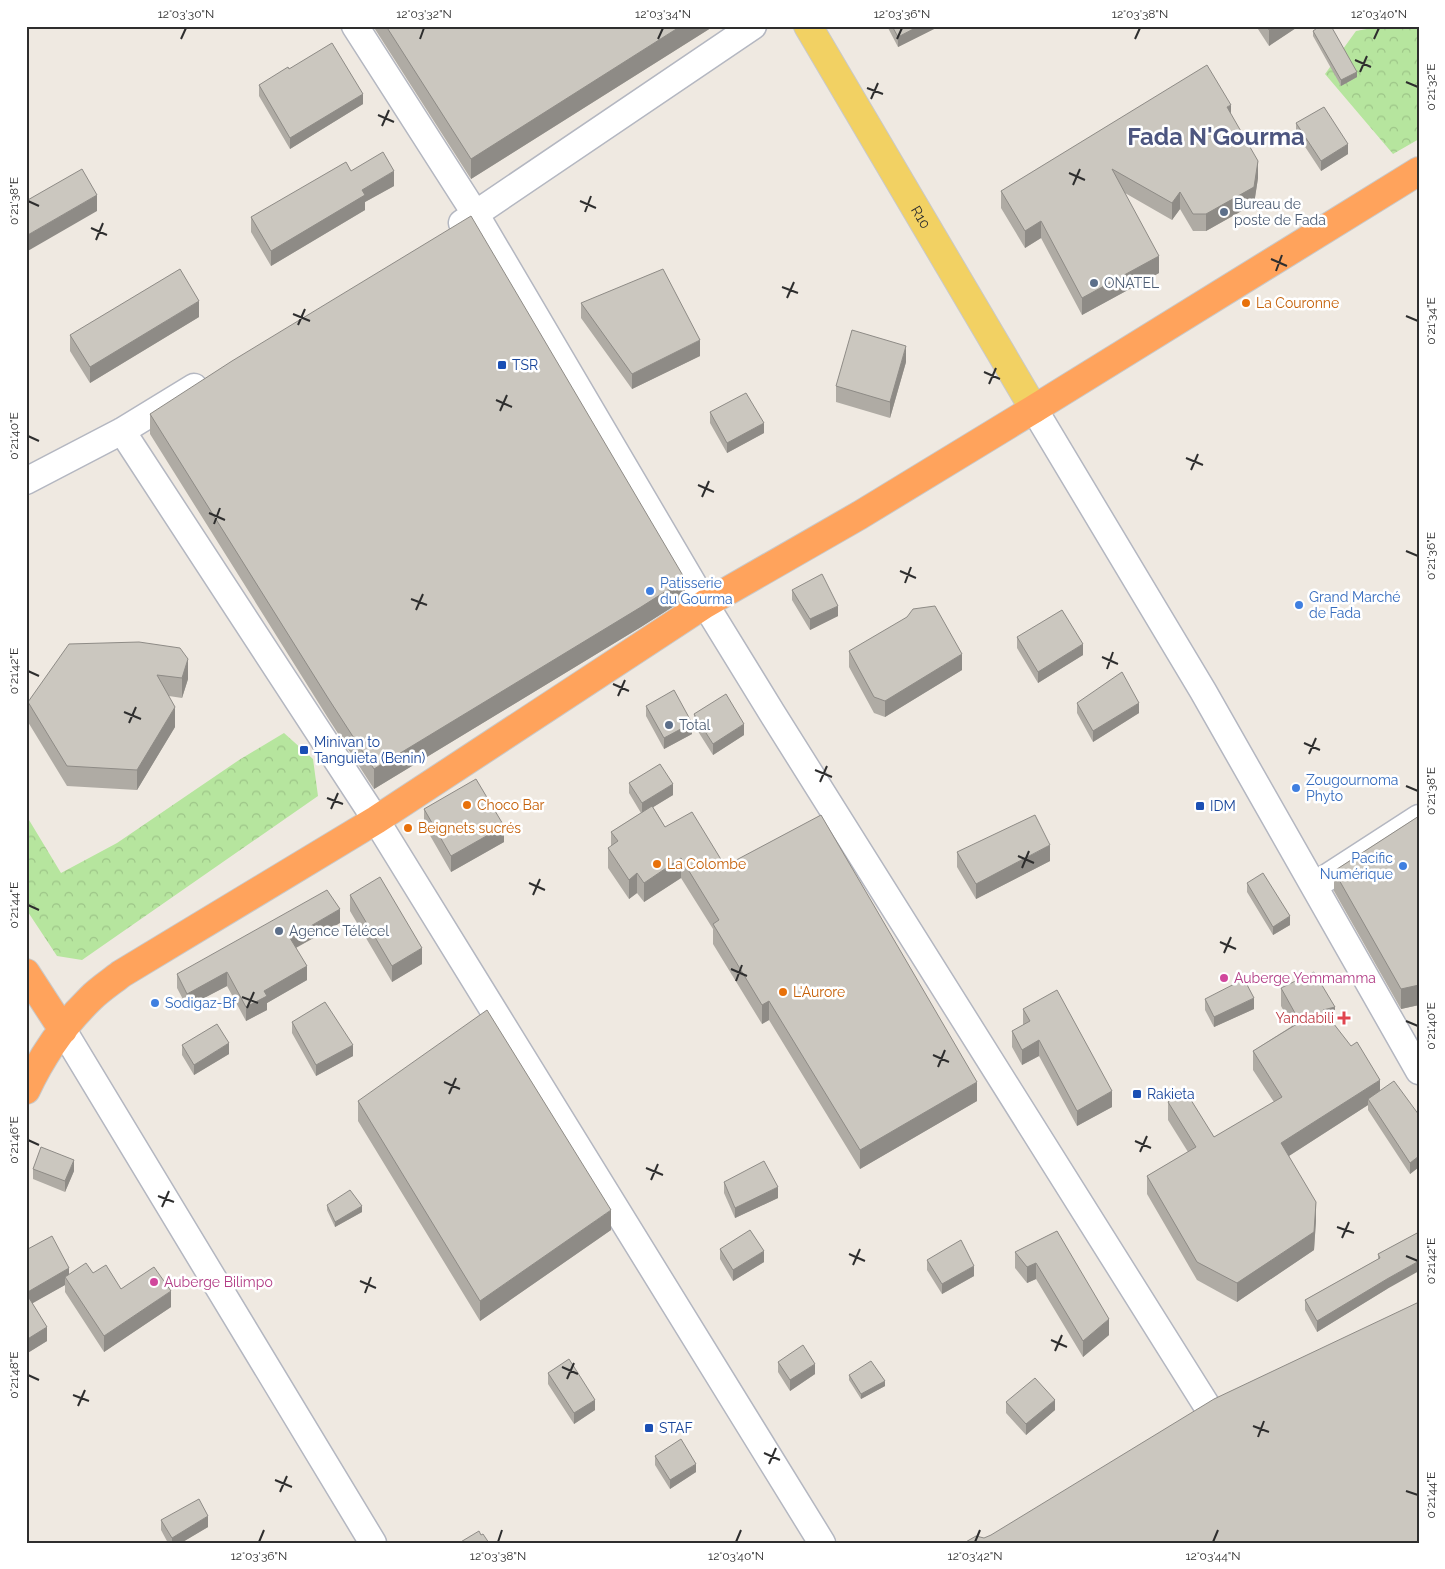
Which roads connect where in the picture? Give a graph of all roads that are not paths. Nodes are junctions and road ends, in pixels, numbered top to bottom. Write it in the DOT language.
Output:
graph roads {
  1 [pos="355,26"];
  2 [pos="754,26"];
  3 [pos="808,26"];
  4 [pos="1419,171"];
  5 [pos="476,215"];
  6 [pos="442,235"];
  7 [pos="214,375"];
  8 [pos="1034,409"];
  9 [pos="122,431"];
  10 [pos="26,481"];
  11 [pos="705,604"];
  12 [pos="1419,818"];
  13 [pos="376,820"];
  14 [pos="1314,886"];
  15 [pos="26,973"];
  16 [pos="63,1030"];
  17 [pos="1415,1057"];
  18 [pos="26,1090"];
  19 [pos="1207,1406"];
  20 [pos="373,1543"];
  21 [pos="822,1543"];
  1 -- 5 [label="street"];
  2 -- 5 [label="street"];
  3 -- 8 [label="main road, R10"];
  4 -- 8 [label="highway"];
  5 -- 6 [label="street"];
  5 -- 11 [label="street"];
  7 -- 9 [label="street"];
  8 -- 11 [label="highway"];
  8 -- 14 [label="street"];
  9 -- 10 [label="street"];
  9 -- 13 [label="street"];
  11 -- 13 [label="highway"];
  11 -- 19 [label="street"];
  12 -- 14 [label="street"];
  13 -- 16 [label="highway"];
  13 -- 21 [label="street"];
  14 -- 17 [label="street"];
  15 -- 16 [label="highway"];
  16 -- 18 [label="highway"];
  16 -- 20 [label="street"];
}
